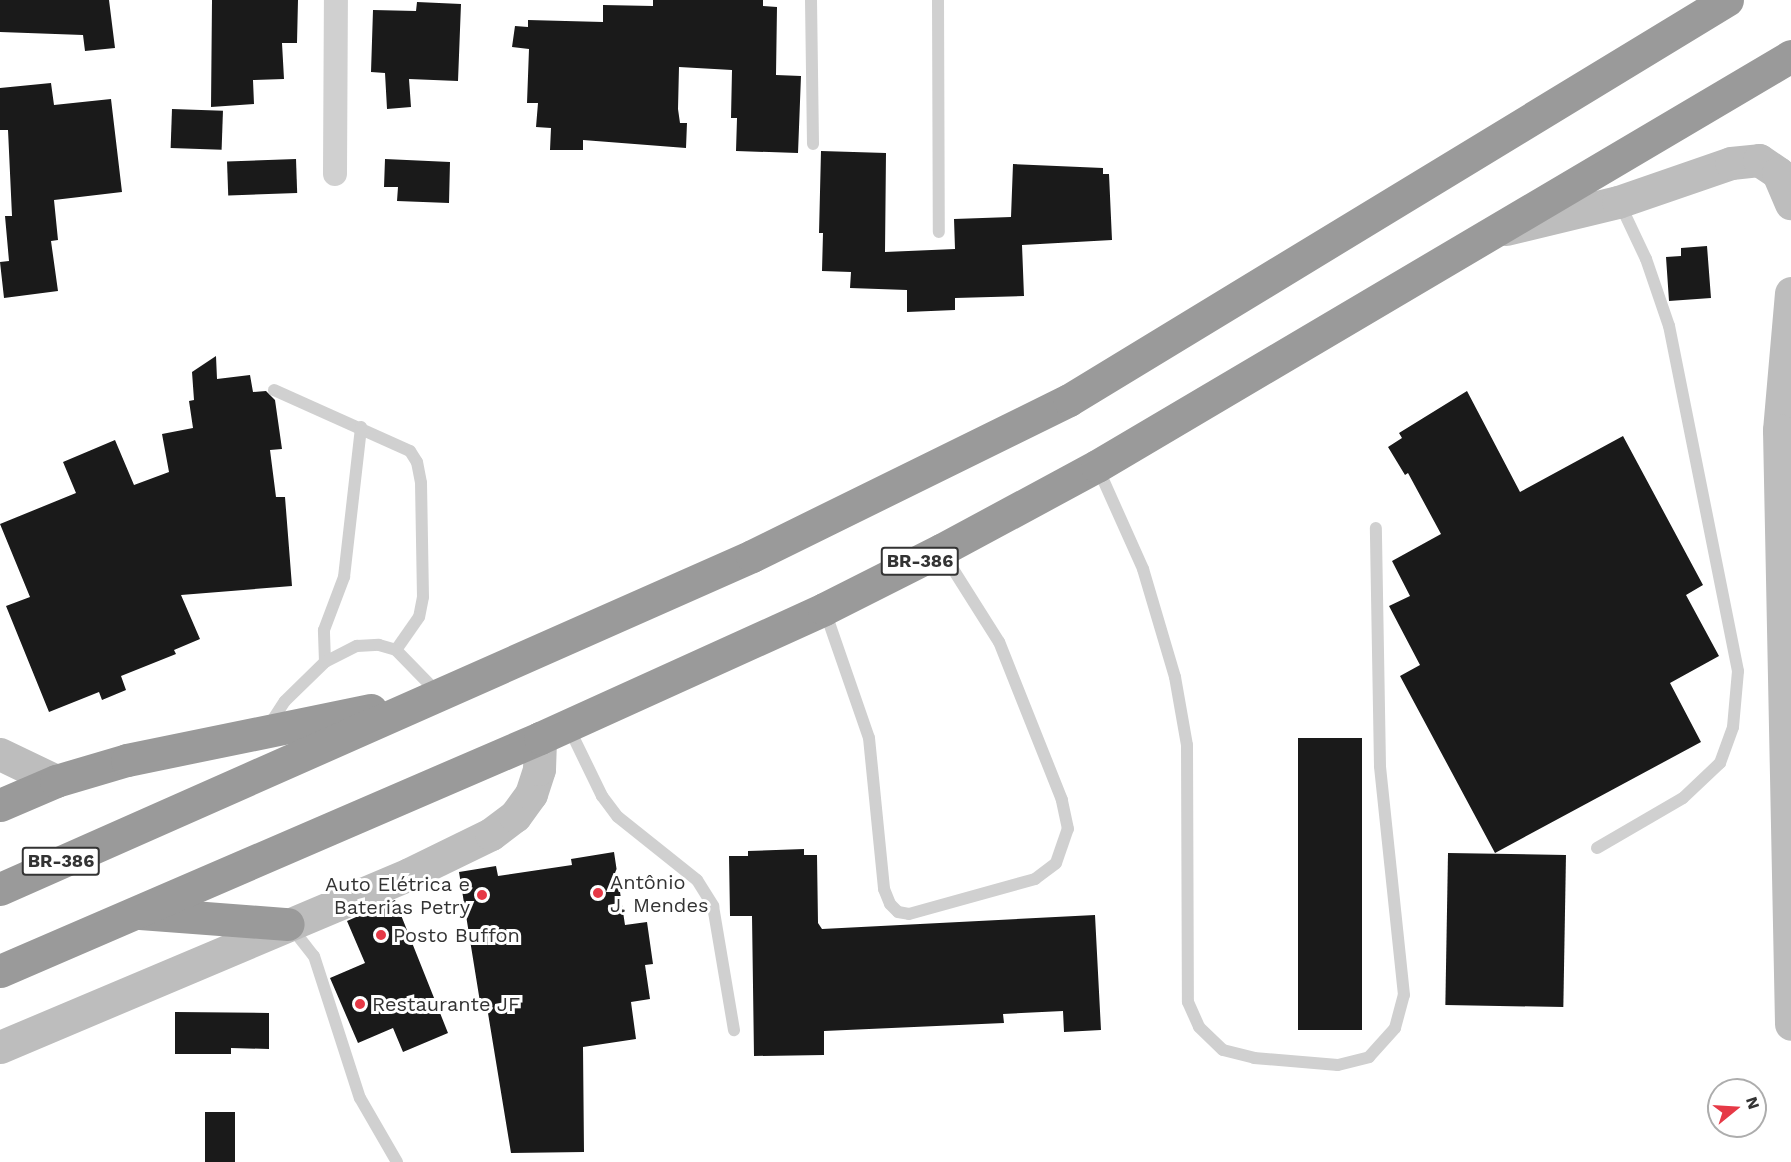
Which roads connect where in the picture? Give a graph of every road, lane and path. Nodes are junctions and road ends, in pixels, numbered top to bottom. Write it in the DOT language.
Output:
graph roads {
  1 [pos="336,0"];
  2 [pos="811,0"];
  3 [pos="938,0"];
  4 [pos="1727,0"];
  5 [pos="1791,56"];
  6 [pos="813,144"];
  7 [pos="335,174"];
  8 [pos="1618,202"];
  9 [pos="1791,203"];
  10 [pos="1498,231"];
  11 [pos="939,232"];
  12 [pos="1791,293"];
  13 [pos="274,390"];
  14 [pos="361,427"];
  15 [pos="1785,430"];
  16 [pos="1097,466"];
  17 [pos="1376,528"];
  18 [pos="941,550"];
  19 [pos="824,609"];
  20 [pos="396,650"];
  21 [pos="325,662"];
  22 [pos="440,695"];
  23 [pos="264,732"];
  24 [pos="554,732"];
  25 [pos="0,754"];
  26 [pos="1788,760"];
  27 [pos="56,781"];
  28 [pos="0,805"];
  29 [pos="1597,848"];
  30 [pos="0,889"];
  31 [pos="132,913"];
  32 [pos="288,924"];
  33 [pos="0,971"];
  34 [pos="1791,1024"];
  35 [pos="734,1030"];
  36 [pos="0,1047"];
  37 [pos="397,1162"];
  1 -- 7 [label="street"];
  2 -- 6 [label="lane"];
  3 -- 11 [label="lane"];
  4 -- 22 [label="highway, BR-386"];
  5 -- 10 [label="highway, BR-386"];
  8 -- 9 [label="street"];
  8 -- 10 [label="street"];
  8 -- 29 [label="lane"];
  10 -- 16 [label="highway, BR-386"];
  12 -- 15 [label="street"];
  13 -- 14 [label="lane"];
  14 -- 20 [label="lane"];
  14 -- 21 [label="lane"];
  15 -- 26 [label="street"];
  16 -- 17 [label="lane"];
  16 -- 18 [label="highway, BR-386"];
  18 -- 19 [label="highway, BR-386"];
  18 -- 19 [label="lane"];
  19 -- 24 [label="highway, BR-386"];
  20 -- 21 [label="lane"];
  20 -- 22 [label="lane"];
  21 -- 23 [label="lane"];
  22 -- 23 [label="highway"];
  22 -- 30 [label="highway, BR-386"];
  23 -- 27 [label="highway"];
  24 -- 31 [label="highway, BR-386"];
  24 -- 32 [label="street"];
  24 -- 35 [label="lane"];
  25 -- 27 [label="street"];
  26 -- 34 [label="street"];
  27 -- 28 [label="highway"];
  31 -- 32 [label="highway"];
  31 -- 33 [label="highway, BR-386"];
  32 -- 36 [label="street"];
  32 -- 37 [label="lane"];
}
